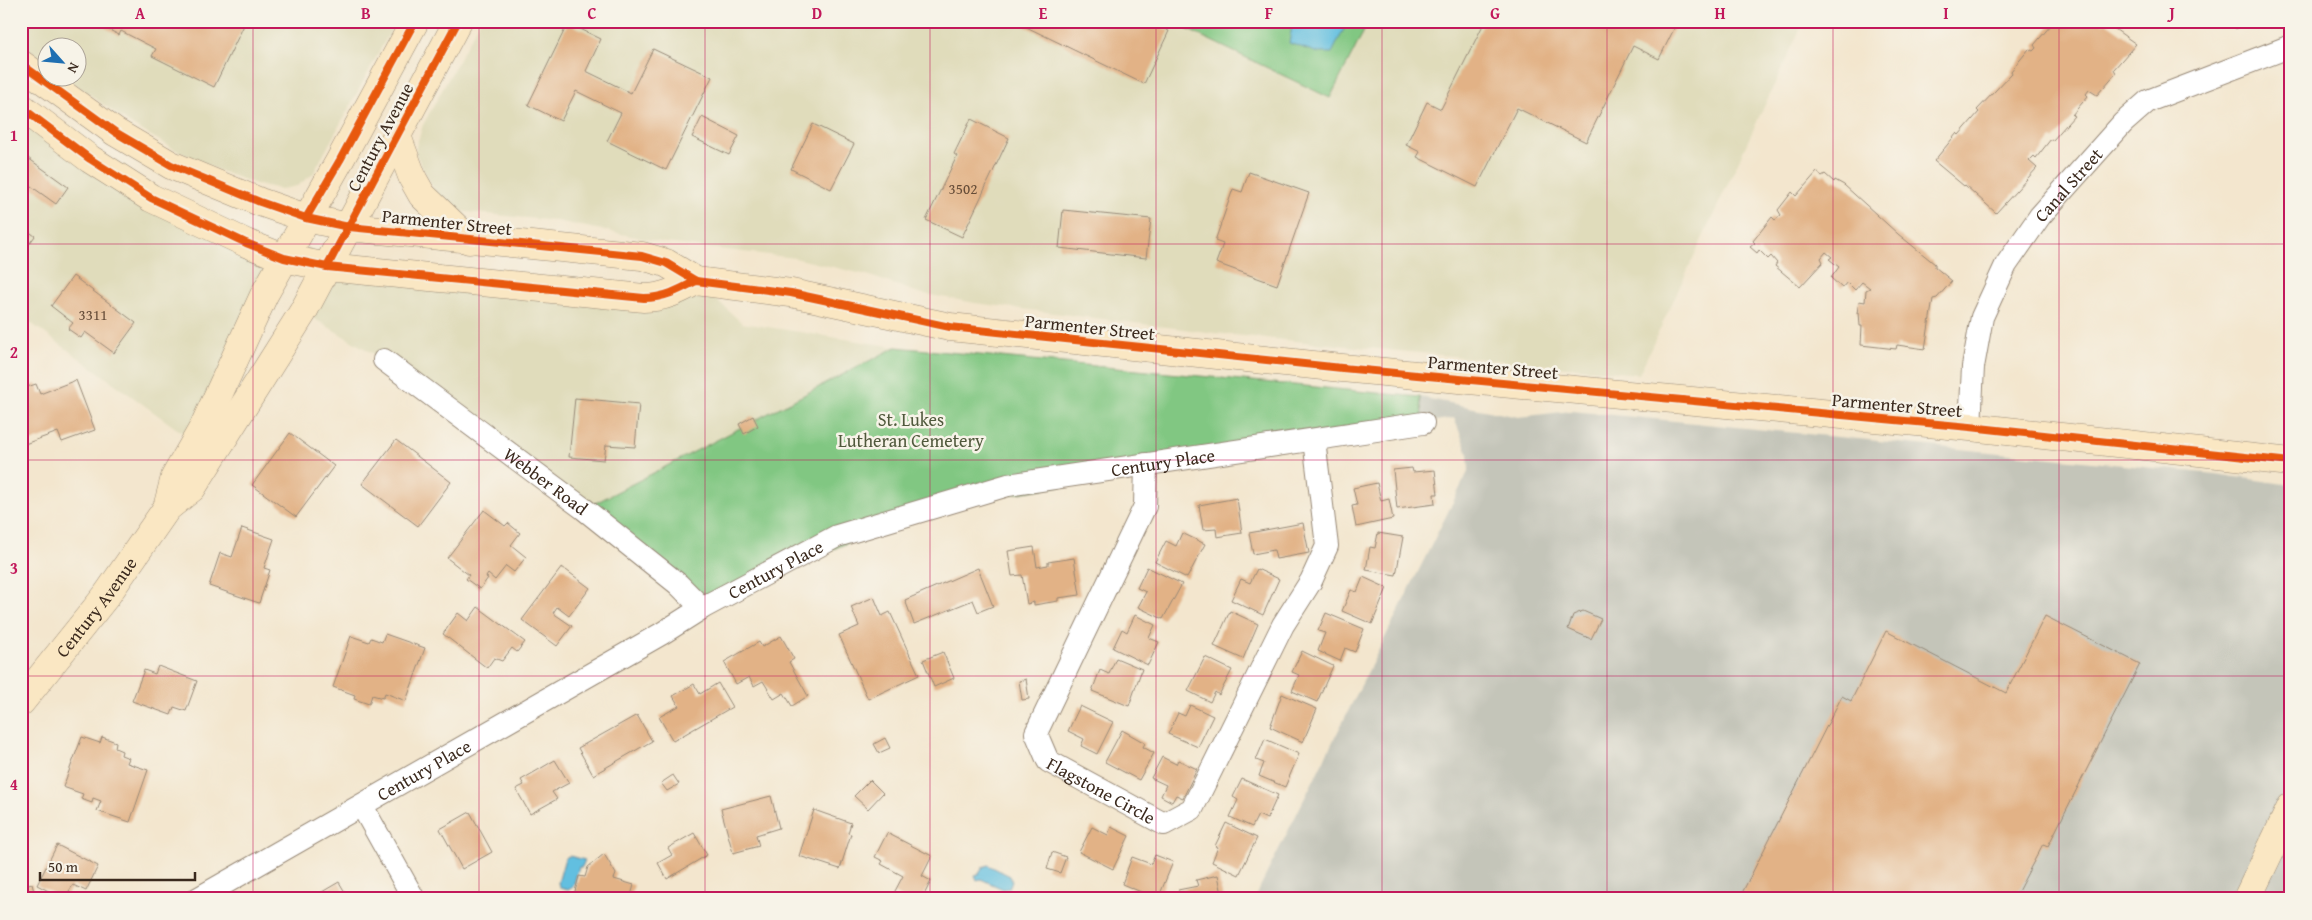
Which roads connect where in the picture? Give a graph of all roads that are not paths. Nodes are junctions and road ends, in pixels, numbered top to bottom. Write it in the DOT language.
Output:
graph roads {
  1 [pos="414,21"];
  2 [pos="458,21"];
  3 [pos="2291,46"];
  4 [pos="21,64"];
  5 [pos="21,107"];
  6 [pos="397,136"];
  7 [pos="306,218"];
  8 [pos="349,227"];
  9 [pos="469,240"];
  10 [pos="284,258"];
  11 [pos="327,267"];
  12 [pos="696,281"];
  13 [pos="384,360"];
  14 [pos="1423,423"];
  15 [pos="1970,427"];
  16 [pos="1314,440"];
  17 [pos="2291,462"];
  18 [pos="1146,464"];
  19 [pos="167,508"];
  20 [pos="702,608"];
  21 [pos="21,702"];
  22 [pos="362,806"];
  23 [pos="2291,807"];
  24 [pos="197,899"];
  25 [pos="414,899"];
  26 [pos="2247,899"];
  1 -- 7 [label="street, Century Avenue"];
  2 -- 6 [label="street, Century Avenue"];
  3 -- 15 [label="street, Canal Street"];
  4 -- 7 [label="street, Parmenter Street"];
  5 -- 10 [label="street"];
  6 -- 8 [label="street, Century Avenue"];
  6 -- 9 [label="street"];
  7 -- 8 [label="street, Parmenter Street"];
  7 -- 10 [label="street, Century Avenue"];
  8 -- 9 [label="street, Parmenter Street"];
  8 -- 11 [label="street, Century Avenue"];
  9 -- 12 [label="street, Parmenter Street"];
  10 -- 11 [label="street"];
  10 -- 19 [label="street, Century Avenue"];
  11 -- 12 [label="street"];
  11 -- 19 [label="street, Century Avenue"];
  12 -- 15 [label="street, Parmenter Street"];
  13 -- 20 [label="street, Webber Road"];
  14 -- 16 [label="street, Century Place"];
  15 -- 17 [label="street, Parmenter Street"];
  16 -- 18 [label="street, Century Place"];
  16 -- 18 [label="street, Flagstone Circle"];
  18 -- 20 [label="street, Century Place"];
  19 -- 21 [label="street, Century Avenue"];
  20 -- 22 [label="street, Century Place"];
  22 -- 24 [label="street, Century Place"];
  22 -- 25 [label="street"];
  23 -- 26 [label="street"];
}
